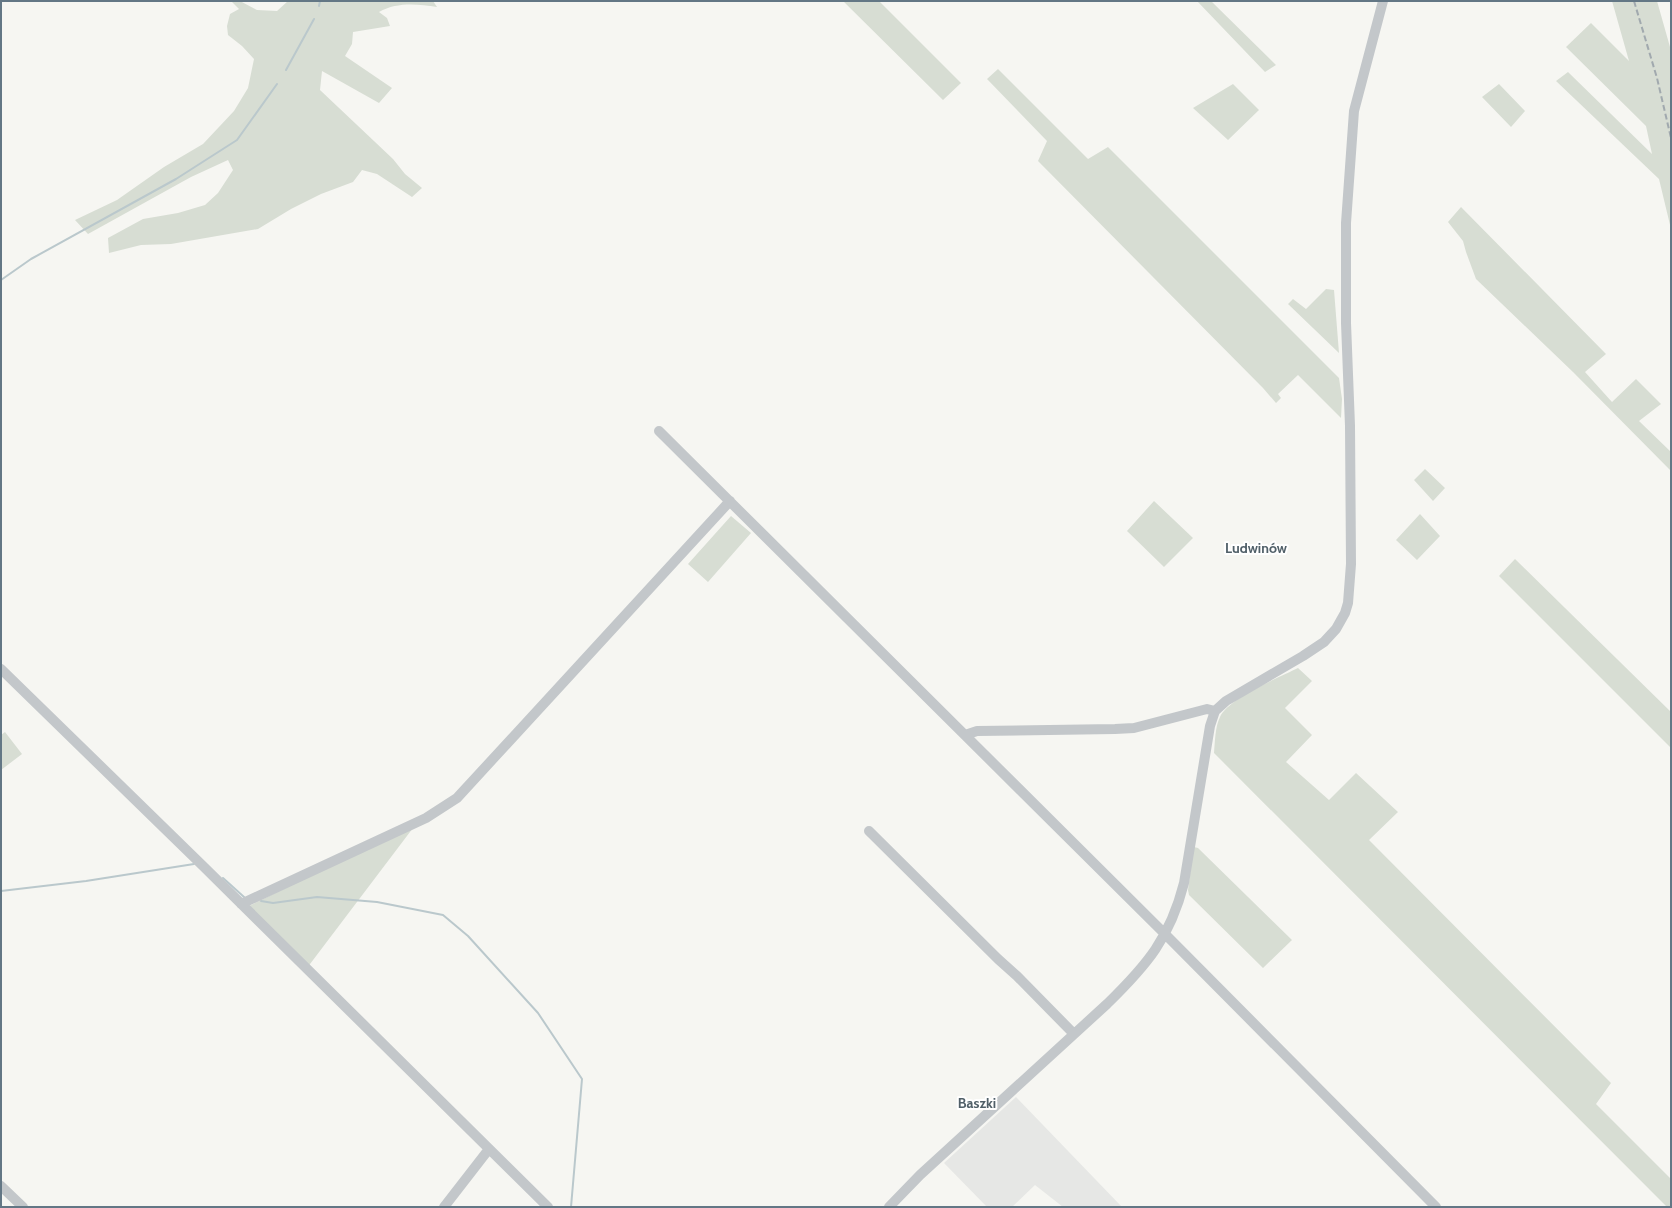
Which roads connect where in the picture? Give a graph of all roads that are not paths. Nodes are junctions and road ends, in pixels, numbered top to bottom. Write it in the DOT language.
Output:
graph roads {
  1 [pos="1383,1"];
  2 [pos="659,431"];
  3 [pos="730,501"];
  4 [pos="1,669"];
  5 [pos="1215,711"];
  6 [pos="965,735"];
  7 [pos="869,830"];
  8 [pos="241,904"];
  9 [pos="1165,934"];
  10 [pos="1074,1034"];
  11 [pos="489,1149"];
  12 [pos="1,1186"];
  13 [pos="22,1207"];
  14 [pos="444,1207"];
  15 [pos="548,1207"];
  16 [pos="889,1207"];
  17 [pos="1436,1207"];
  1 -- 5 [label="street"];
  2 -- 3 [label="street"];
  3 -- 6 [label="street"];
  3 -- 8 [label="street"];
  4 -- 8 [label="street"];
  5 -- 6 [label="street"];
  5 -- 9 [label="street"];
  6 -- 9 [label="street"];
  7 -- 10 [label="street"];
  8 -- 11 [label="street"];
  9 -- 10 [label="street"];
  9 -- 17 [label="street"];
  10 -- 16 [label="street"];
  11 -- 14 [label="street"];
  11 -- 15 [label="street"];
  12 -- 13 [label="street"];
}
